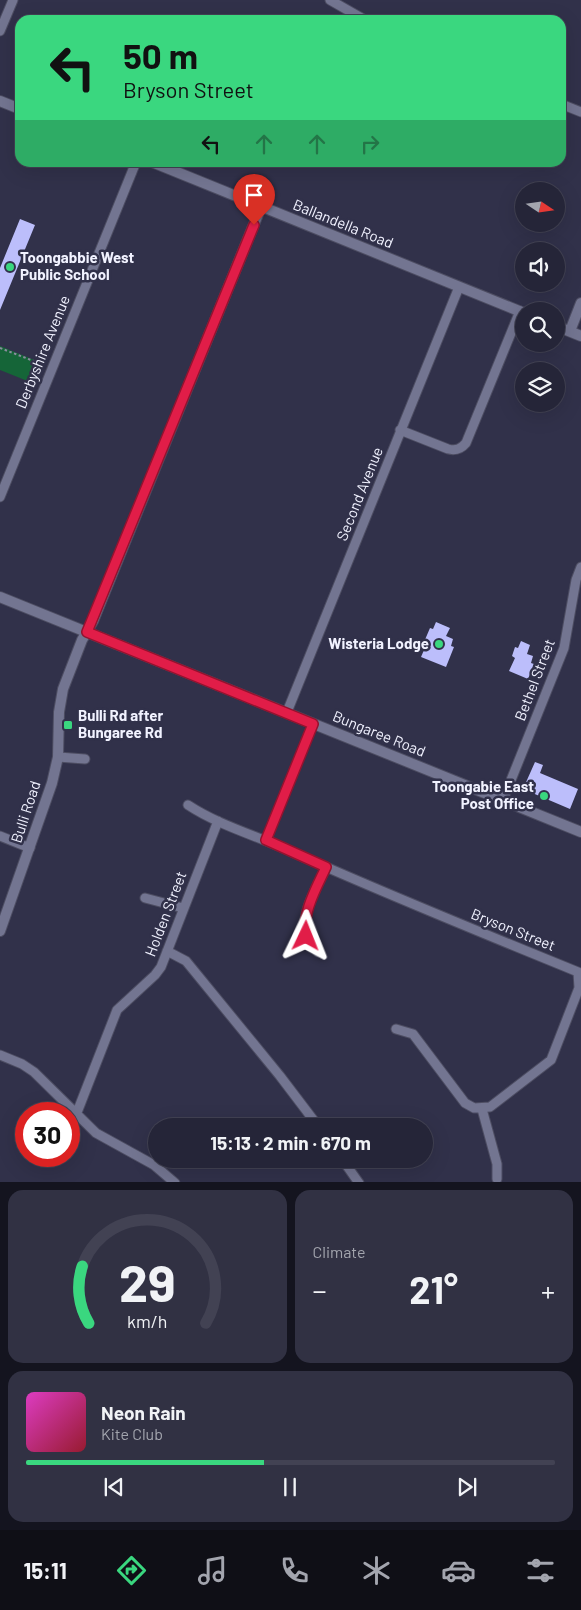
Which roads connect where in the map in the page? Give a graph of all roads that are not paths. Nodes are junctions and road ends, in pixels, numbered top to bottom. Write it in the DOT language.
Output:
graph roads {
  1 [pos="12,0"];
  2 [pos="330,0"];
  3 [pos="356,15"];
  4 [pos="0,31"];
  5 [pos="0,101"];
  6 [pos="566,106"];
  7 [pos="15,107"];
  8 [pos="581,112"];
  9 [pos="134,167"];
  10 [pos="164,167"];
  11 [pos="261,207"];
  12 [pos="459,287"];
  13 [pos="581,303"];
  14 [pos="515,309"];
  15 [pos="515,328"];
  16 [pos="565,329"];
  17 [pos="570,331"];
  18 [pos="581,336"];
  19 [pos="400,430"];
  20 [pos="0,497"];
  21 [pos="581,568"];
  22 [pos="0,596"];
  23 [pos="87,632"];
  24 [pos="287,712"];
  25 [pos="313,724"];
  26 [pos="58,757"];
  27 [pos="85,759"];
  28 [pos="503,800"];
  29 [pos="188,805"];
  30 [pos="218,821"];
  31 [pos="581,832"];
  32 [pos="0,836"];
  33 [pos="266,840"];
  34 [pos="30,848"];
  35 [pos="326,867"];
  36 [pos="145,898"];
  37 [pos="182,908"];
  38 [pos="0,931"];
  39 [pos="167,951"];
  40 [pos="318,952"];
  41 [pos="396,1029"];
  42 [pos="0,1055"];
  43 [pos="63,1102"];
  44 [pos="80,1105"];
  45 [pos="482,1109"];
  46 [pos="312,1118"];
  47 [pos="80,1119"];
  48 [pos="349,1168"];
  49 [pos="497,1179"];
  50 [pos="176,1182"];
  51 [pos="359,1182"];
  1 -- 4 [label="street"];
  2 -- 3 [label="street"];
  5 -- 7 [label="street"];
  6 -- 8 [label="street"];
  9 -- 20 [label="street, Derbyshire Avenue"];
  10 -- 11 [label="street, Ballandella Road"];
  11 -- 12 [label="street, Ballandella Road"];
  11 -- 23 [label="street, Bulli Road"];
  12 -- 14 [label="street, Ballandella Road"];
  12 -- 19 [label="street, Second Avenue"];
  13 -- 17 [label="street"];
  15 -- 19 [label="street"];
  16 -- 17 [label="street"];
  17 -- 18 [label="street"];
  19 -- 24 [label="street, Second Avenue"];
  21 -- 28 [label="street, Bethel Street"];
  22 -- 23 [label="street, Bungaree Road"];
  23 -- 24 [label="street, Bungaree Road"];
  23 -- 26 [label="street, Bulli Road"];
  24 -- 25 [label="street, Bungaree Road"];
  25 -- 28 [label="street, Bungaree Road"];
  25 -- 33 [label="lane"];
  26 -- 27 [label="street"];
  26 -- 34 [label="street, Bulli Road"];
  28 -- 31 [label="street, Bungaree Road"];
  29 -- 30 [label="street, Bryson Street"];
  30 -- 33 [label="street, Bryson Street"];
  30 -- 37 [label="street, Holden Street"];
  32 -- 34 [label="street"];
  33 -- 35 [label="street, Bryson Street"];
  34 -- 38 [label="street, Bulli Road"];
  35 -- 40 [label="street"];
  35 -- 45 [label="street, Bryson Street"];
  36 -- 37 [label="street"];
  37 -- 39 [label="street, Holden Street"];
  39 -- 44 [label="street, Holden Street"];
  39 -- 46 [label="street"];
  41 -- 45 [label="street"];
  42 -- 43 [label="street"];
  45 -- 49 [label="street"];
  47 -- 50 [label="street"];
  48 -- 51 [label="street"];
}
